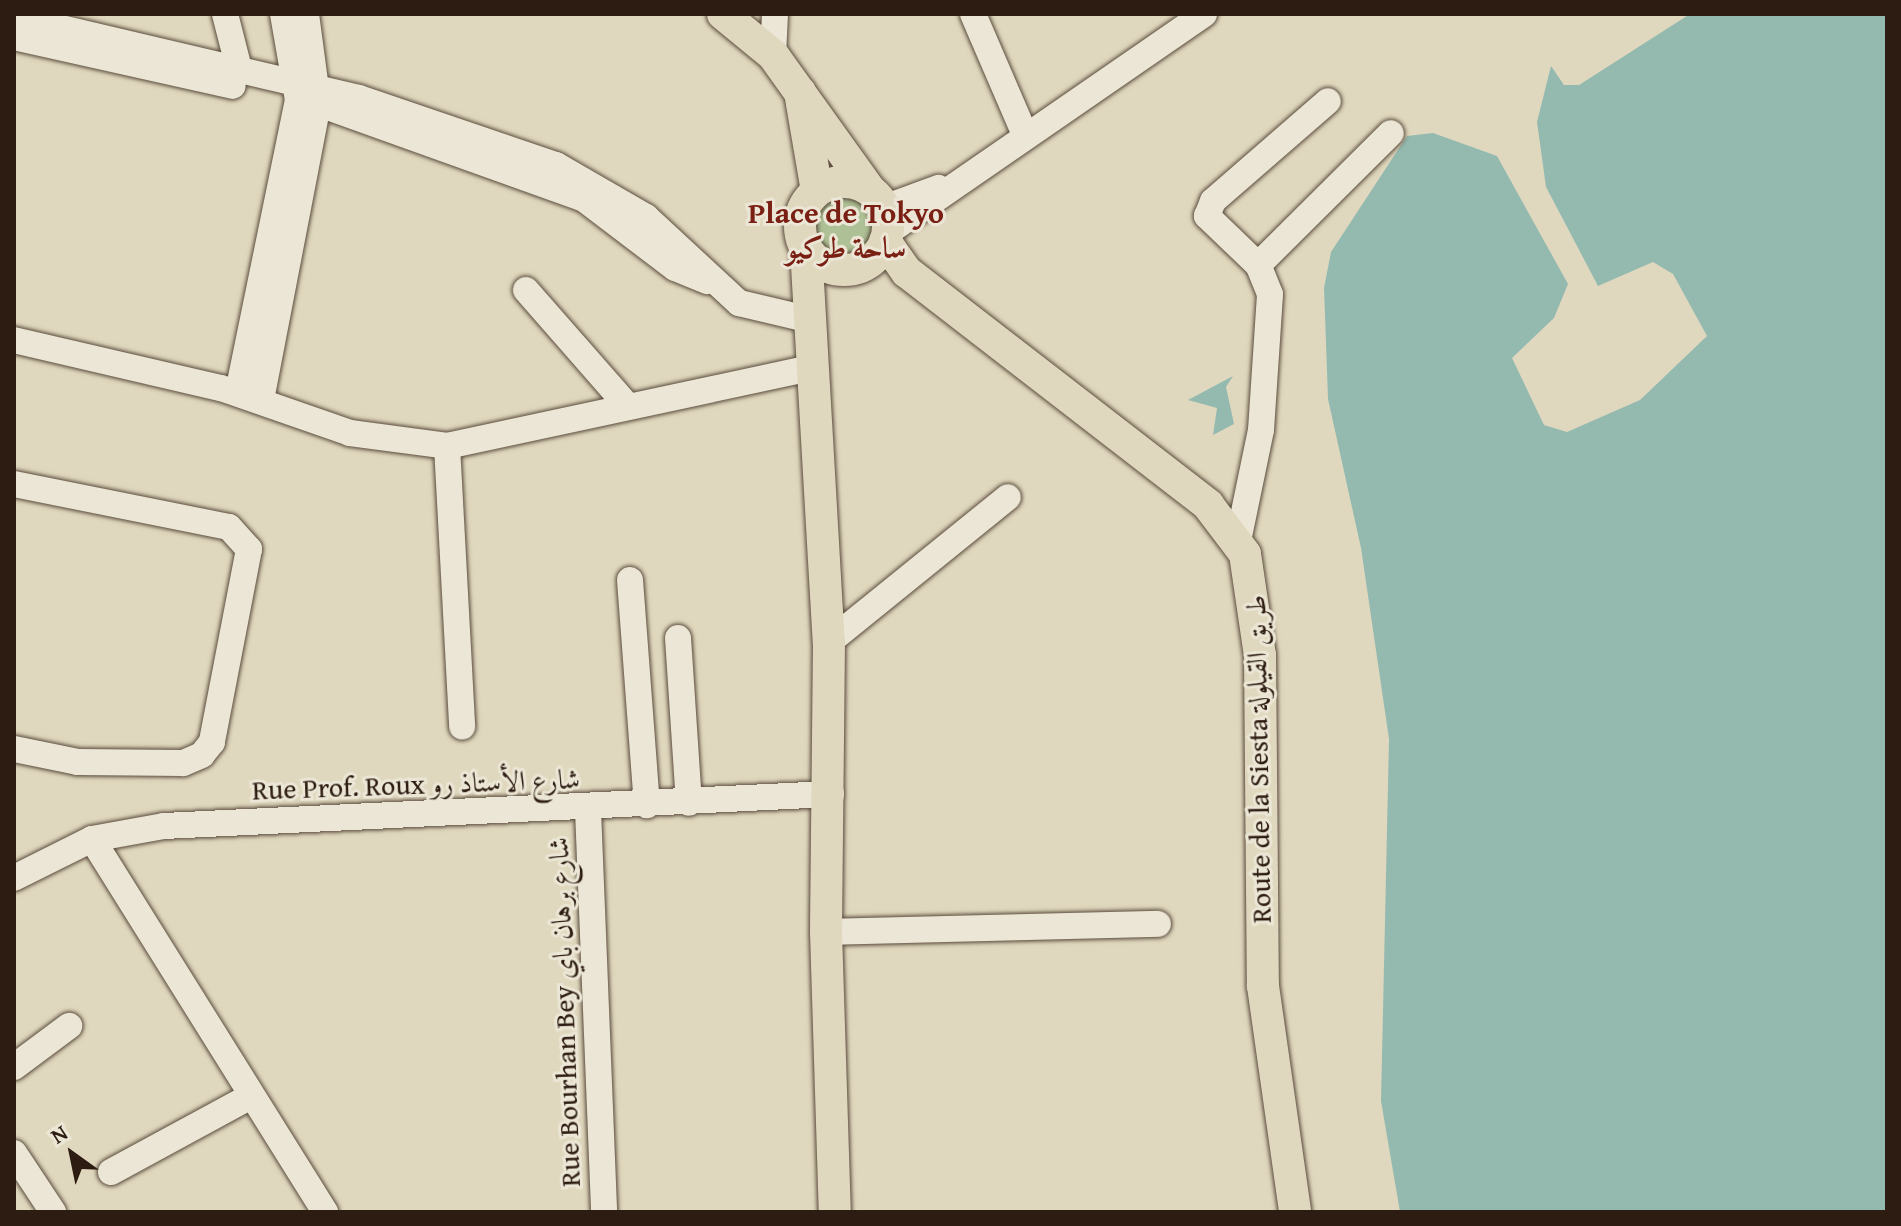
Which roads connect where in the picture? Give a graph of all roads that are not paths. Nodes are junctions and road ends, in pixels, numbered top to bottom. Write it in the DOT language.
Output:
graph roads {
  1 [pos="225,14"];
  2 [pos="283,14"];
  3 [pos="306,14"];
  4 [pos="723,14"];
  5 [pos="775,14"];
  6 [pos="973,14"];
  7 [pos="14,17"];
  8 [pos="1192,17"];
  9 [pos="14,37"];
  10 [pos="773,55"];
  11 [pos="239,69"];
  12 [pos="800,92"];
  13 [pos="308,93"];
  14 [pos="1328,101"];
  15 [pos="1391,133"];
  16 [pos="1025,135"];
  17 [pos="817,191"];
  18 [pos="880,226"];
  19 [pos="806,248"];
  20 [pos="1258,265"];
  21 [pos="840,270"];
  22 [pos="526,290"];
  23 [pos="811,320"];
  24 [pos="14,340"];
  25 [pos="812,368"];
  26 [pos="249,396"];
  27 [pos="624,402"];
  28 [pos="447,446"];
  29 [pos="14,484"];
  30 [pos="1008,497"];
  31 [pos="1238,541"];
  32 [pos="630,580"];
  33 [pos="678,638"];
  34 [pos="829,642"];
  35 [pos="462,727"];
  36 [pos="14,749"];
  37 [pos="831,794"];
  38 [pos="689,803"];
  39 [pos="647,805"];
  40 [pos="588,810"];
  41 [pos="92,839"];
  42 [pos="14,878"];
  43 [pos="1158,924"];
  44 [pos="826,932"];
  45 [pos="69,1026"];
  46 [pos="14,1067"];
  47 [pos="249,1097"];
  48 [pos="14,1153"];
  49 [pos="111,1172"];
  50 [pos="53,1212"];
  51 [pos="325,1212"];
  52 [pos="604,1212"];
  53 [pos="835,1212"];
  54 [pos="1295,1212"];
  1 -- 11 [label="street"];
  2 -- 13 [label="street"];
  3 -- 13 [label="street"];
  4 -- 10 [label="main road, Route de la Siesta طريق القيلولة"];
  5 -- 10 [label="street"];
  6 -- 16 [label="street"];
  7 -- 11 [label="street"];
  8 -- 16 [label="street"];
  9 -- 13 [label="street"];
  10 -- 12 [label="main road, Route de la Siesta طريق القيلولة"];
  11 -- 13 [label="street"];
  12 -- 17 [label="main road"];
  12 -- 18 [label="main road, Route de la Siesta طريق القيلولة"];
  13 -- 23 [label="street"];
  13 -- 26 [label="street"];
  14 -- 20 [label="street"];
  15 -- 20 [label="street"];
  16 -- 18 [label="street"];
  17 -- 18 [label="main road"];
  17 -- 19 [label="main road"];
  18 -- 21 [label="main road"];
  18 -- 31 [label="main road, Route de la Siesta طريق القيلولة"];
  19 -- 21 [label="main road"];
  19 -- 23 [label="main road"];
  20 -- 31 [label="street"];
  21 -- 23 [label="main road"];
  22 -- 27 [label="street"];
  23 -- 25 [label="main road"];
  24 -- 26 [label="street"];
  25 -- 27 [label="street"];
  25 -- 34 [label="main road"];
  26 -- 28 [label="street"];
  27 -- 28 [label="street"];
  28 -- 35 [label="street"];
  29 -- 36 [label="street"];
  30 -- 34 [label="street"];
  31 -- 54 [label="main road, Route de la Siesta طريق القيلولة"];
  32 -- 39 [label="street"];
  33 -- 38 [label="street"];
  34 -- 37 [label="main road"];
  37 -- 38 [label="street, Rue Prof. Roux شارع الأستاذ رو"];
  37 -- 44 [label="main road"];
  38 -- 39 [label="street, Rue Prof. Roux شارع الأستاذ رو"];
  39 -- 40 [label="street, Rue Prof. Roux شارع الأستاذ رو"];
  40 -- 41 [label="street, Rue Prof. Roux شارع الأستاذ رو"];
  40 -- 52 [label="street, Rue Bourhan Bey شارع برهان باي"];
  41 -- 42 [label="street, Rue Prof. Roux شارع الأستاذ رو"];
  41 -- 47 [label="street"];
  43 -- 44 [label="street"];
  44 -- 53 [label="main road"];
  45 -- 46 [label="street"];
  47 -- 49 [label="street"];
  47 -- 51 [label="street"];
  48 -- 50 [label="street"];
}
